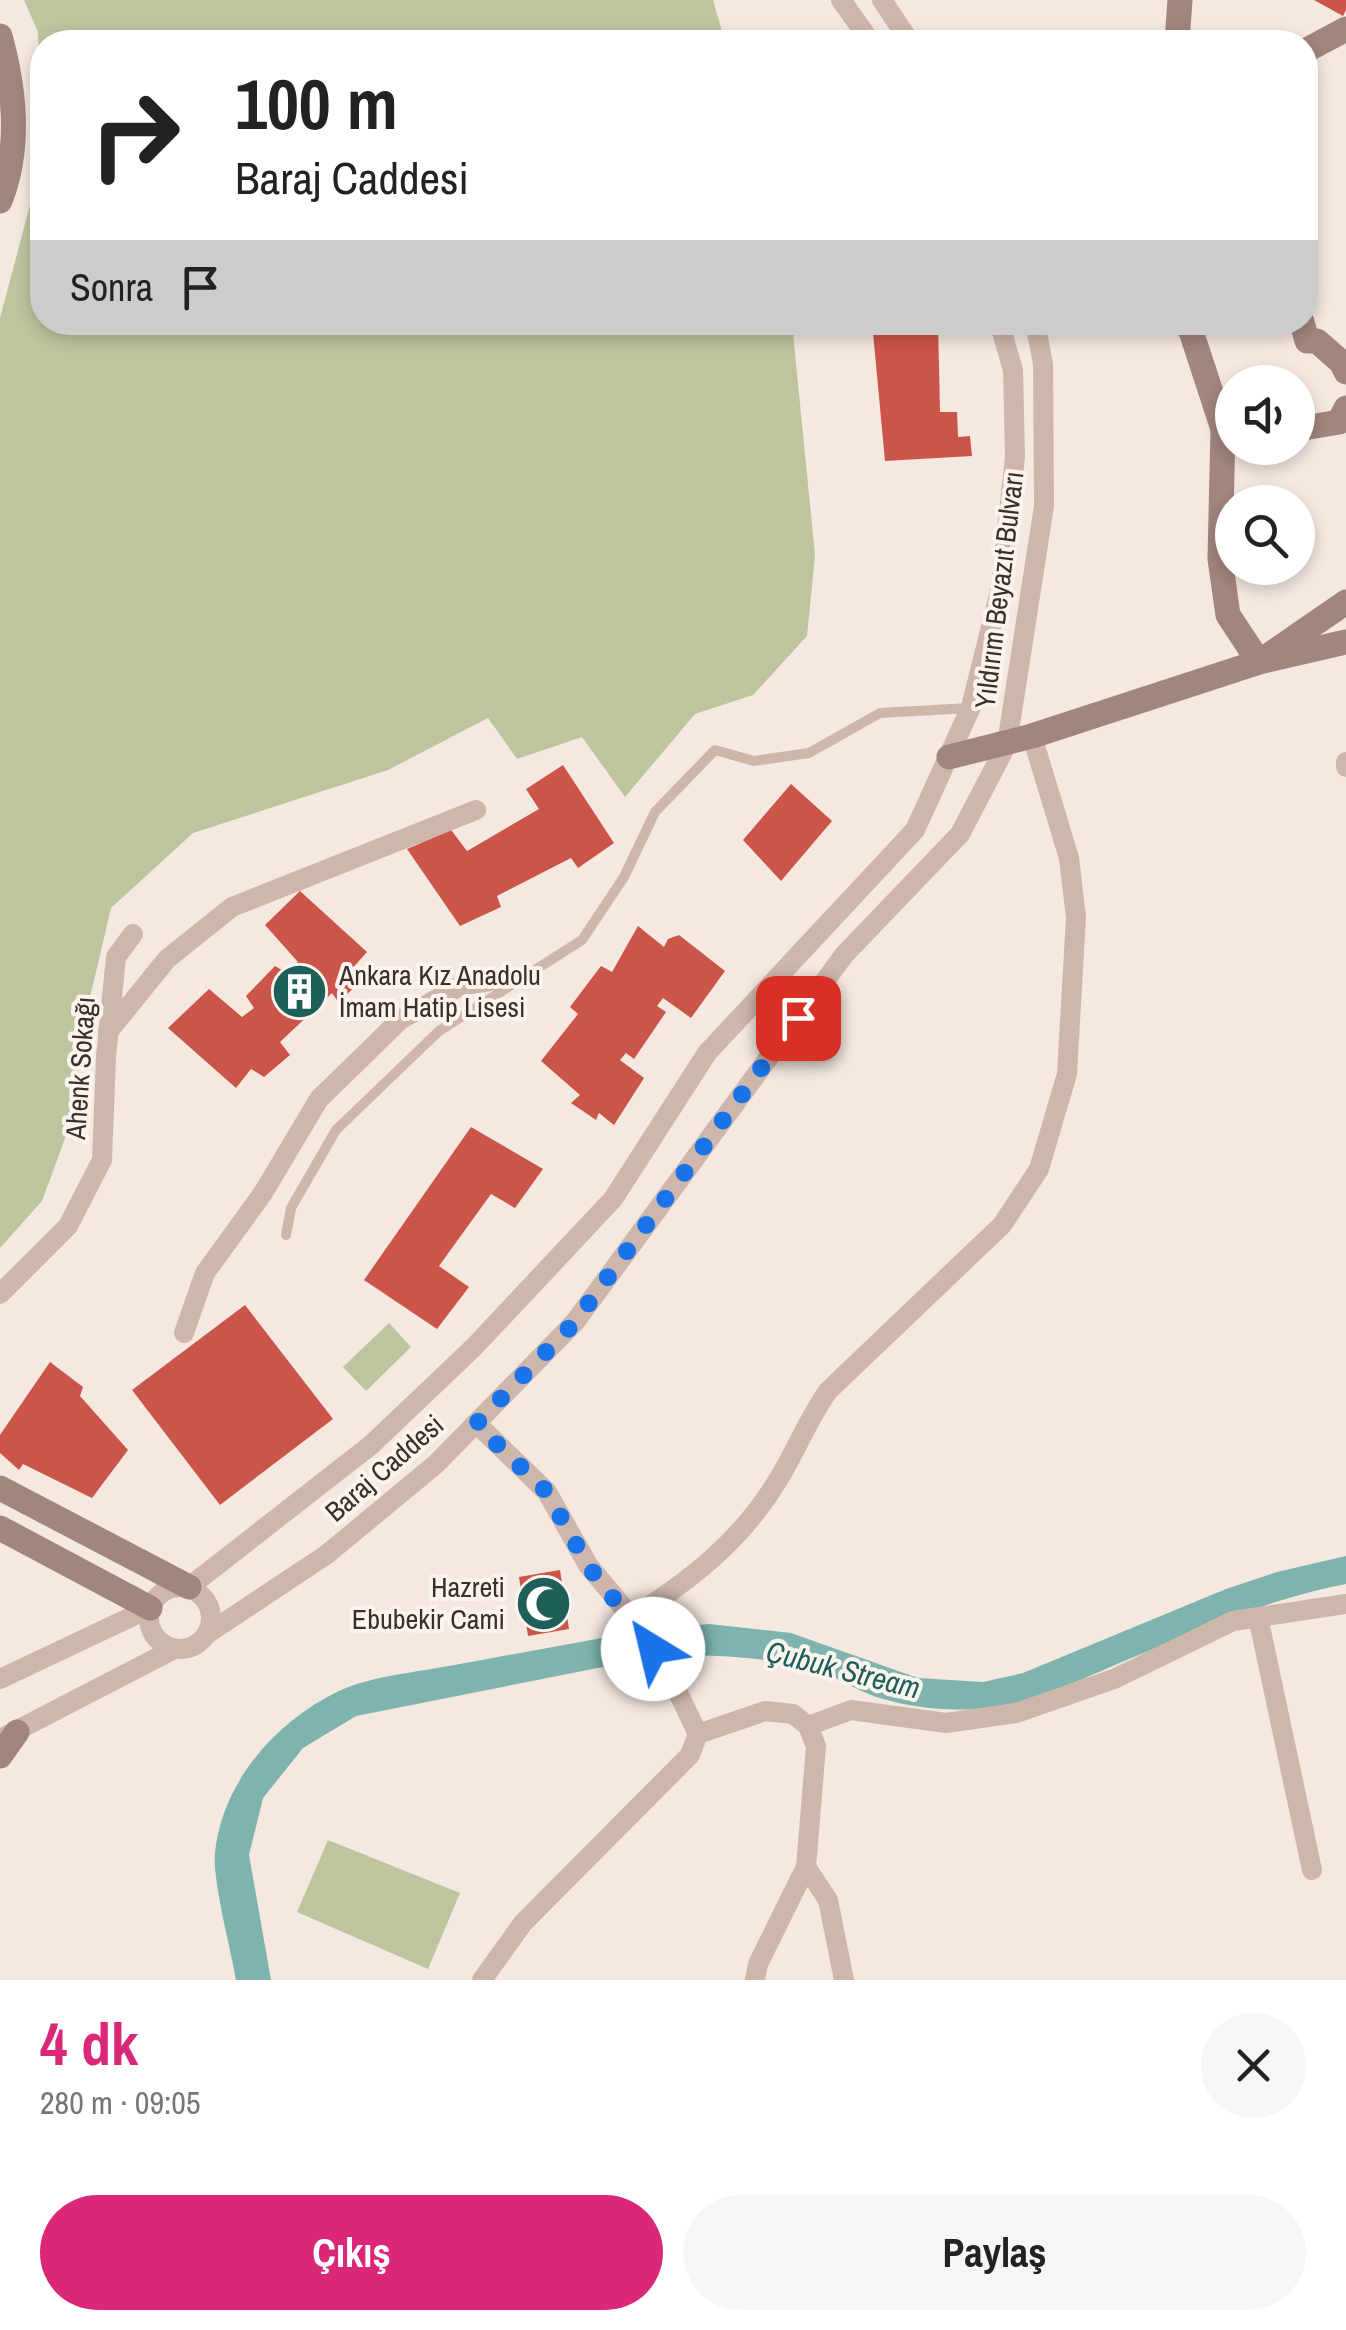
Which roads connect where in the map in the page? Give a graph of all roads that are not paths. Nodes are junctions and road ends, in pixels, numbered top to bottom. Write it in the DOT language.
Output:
graph roads {
  1 [pos="840,0"];
  2 [pos="882,0"];
  3 [pos="1180,0"];
  4 [pos="1346,29"];
  5 [pos="862,30"];
  6 [pos="902,30"];
  7 [pos="1178,30"];
  8 [pos="0,36"];
  9 [pos="1318,44"];
  10 [pos="0,201"];
  11 [pos="1003,335"];
  12 [pos="1037,335"];
  13 [pos="1194,335"];
  14 [pos="1305,335"];
  15 [pos="1346,372"];
  16 [pos="1215,393"];
  17 [pos="1344,417"];
  18 [pos="1315,425"];
  19 [pos="1226,465"];
  20 [pos="1346,602"];
  21 [pos="1346,642"];
  22 [pos="1259,662"];
  23 [pos="971,708"];
  24 [pos="1032,736"];
  25 [pos="1007,744"];
  26 [pos="948,757"];
  27 [pos="476,810"];
  28 [pos="133,934"];
  29 [pos="527,975"];
  30 [pos="108,1032"];
  31 [pos="286,1234"];
  32 [pos="0,1294"];
  33 [pos="184,1333"];
  34 [pos="476,1424"];
  35 [pos="0,1488"];
  36 [pos="0,1528"];
  37 [pos="188,1587"];
  38 [pos="1346,1604"];
  39 [pos="150,1608"];
  40 [pos="1258,1617"];
  41 [pos="634,1621"];
  42 [pos="207,1634"];
  43 [pos="174,1649"];
  44 [pos="0,1679"];
  45 [pos="808,1726"];
  46 [pos="698,1734"];
  47 [pos="9,1735"];
  48 [pos="0,1756"];
  49 [pos="806,1867"];
  50 [pos="1312,1870"];
  51 [pos="482,1980"];
  52 [pos="755,1980"];
  53 [pos="844,1980"];
  1 -- 5 [label="street"];
  2 -- 6 [label="street"];
  3 -- 7 [label="street"];
  4 -- 9 [label="street"];
  8 -- 10 [label="street"];
  11 -- 23 [label="street, Yıldırım Beyazıt Bulvarı"];
  12 -- 25 [label="street, Yıldırım Beyazıt Bulvarı"];
  13 -- 16 [label="street"];
  14 -- 15 [label="street"];
  17 -- 18 [label="street"];
  19 -- 22 [label="street"];
  20 -- 22 [label="street"];
  21 -- 22 [label="street"];
  22 -- 24 [label="street"];
  23 -- 26 [label="street, Yıldırım Beyazıt Bulvarı"];
  23 -- 29 [label="lane"];
  24 -- 25 [label="street"];
  24 -- 41 [label="street"];
  25 -- 26 [label="street"];
  25 -- 34 [label="street, Baraj Caddesi"];
  26 -- 37 [label="street, Baraj Caddesi"];
  27 -- 30 [label="street"];
  28 -- 30 [label="street, Ahenk Sokağı"];
  29 -- 31 [label="lane"];
  29 -- 33 [label="street"];
  30 -- 32 [label="street, Ahenk Sokağı"];
  34 -- 41 [label="street"];
  34 -- 42 [label="street, Baraj Caddesi"];
  35 -- 37 [label="street"];
  36 -- 39 [label="street"];
  37 -- 39 [label="street"];
  37 -- 42 [label="street"];
  38 -- 40 [label="street"];
  39 -- 43 [label="street"];
  39 -- 44 [label="street"];
  40 -- 45 [label="street"];
  40 -- 50 [label="street"];
  41 -- 46 [label="street"];
  42 -- 43 [label="street"];
  43 -- 47 [label="street"];
  45 -- 46 [label="street"];
  45 -- 49 [label="street"];
  46 -- 51 [label="street"];
  47 -- 48 [label="street"];
  49 -- 52 [label="street"];
  49 -- 53 [label="street"];
}
